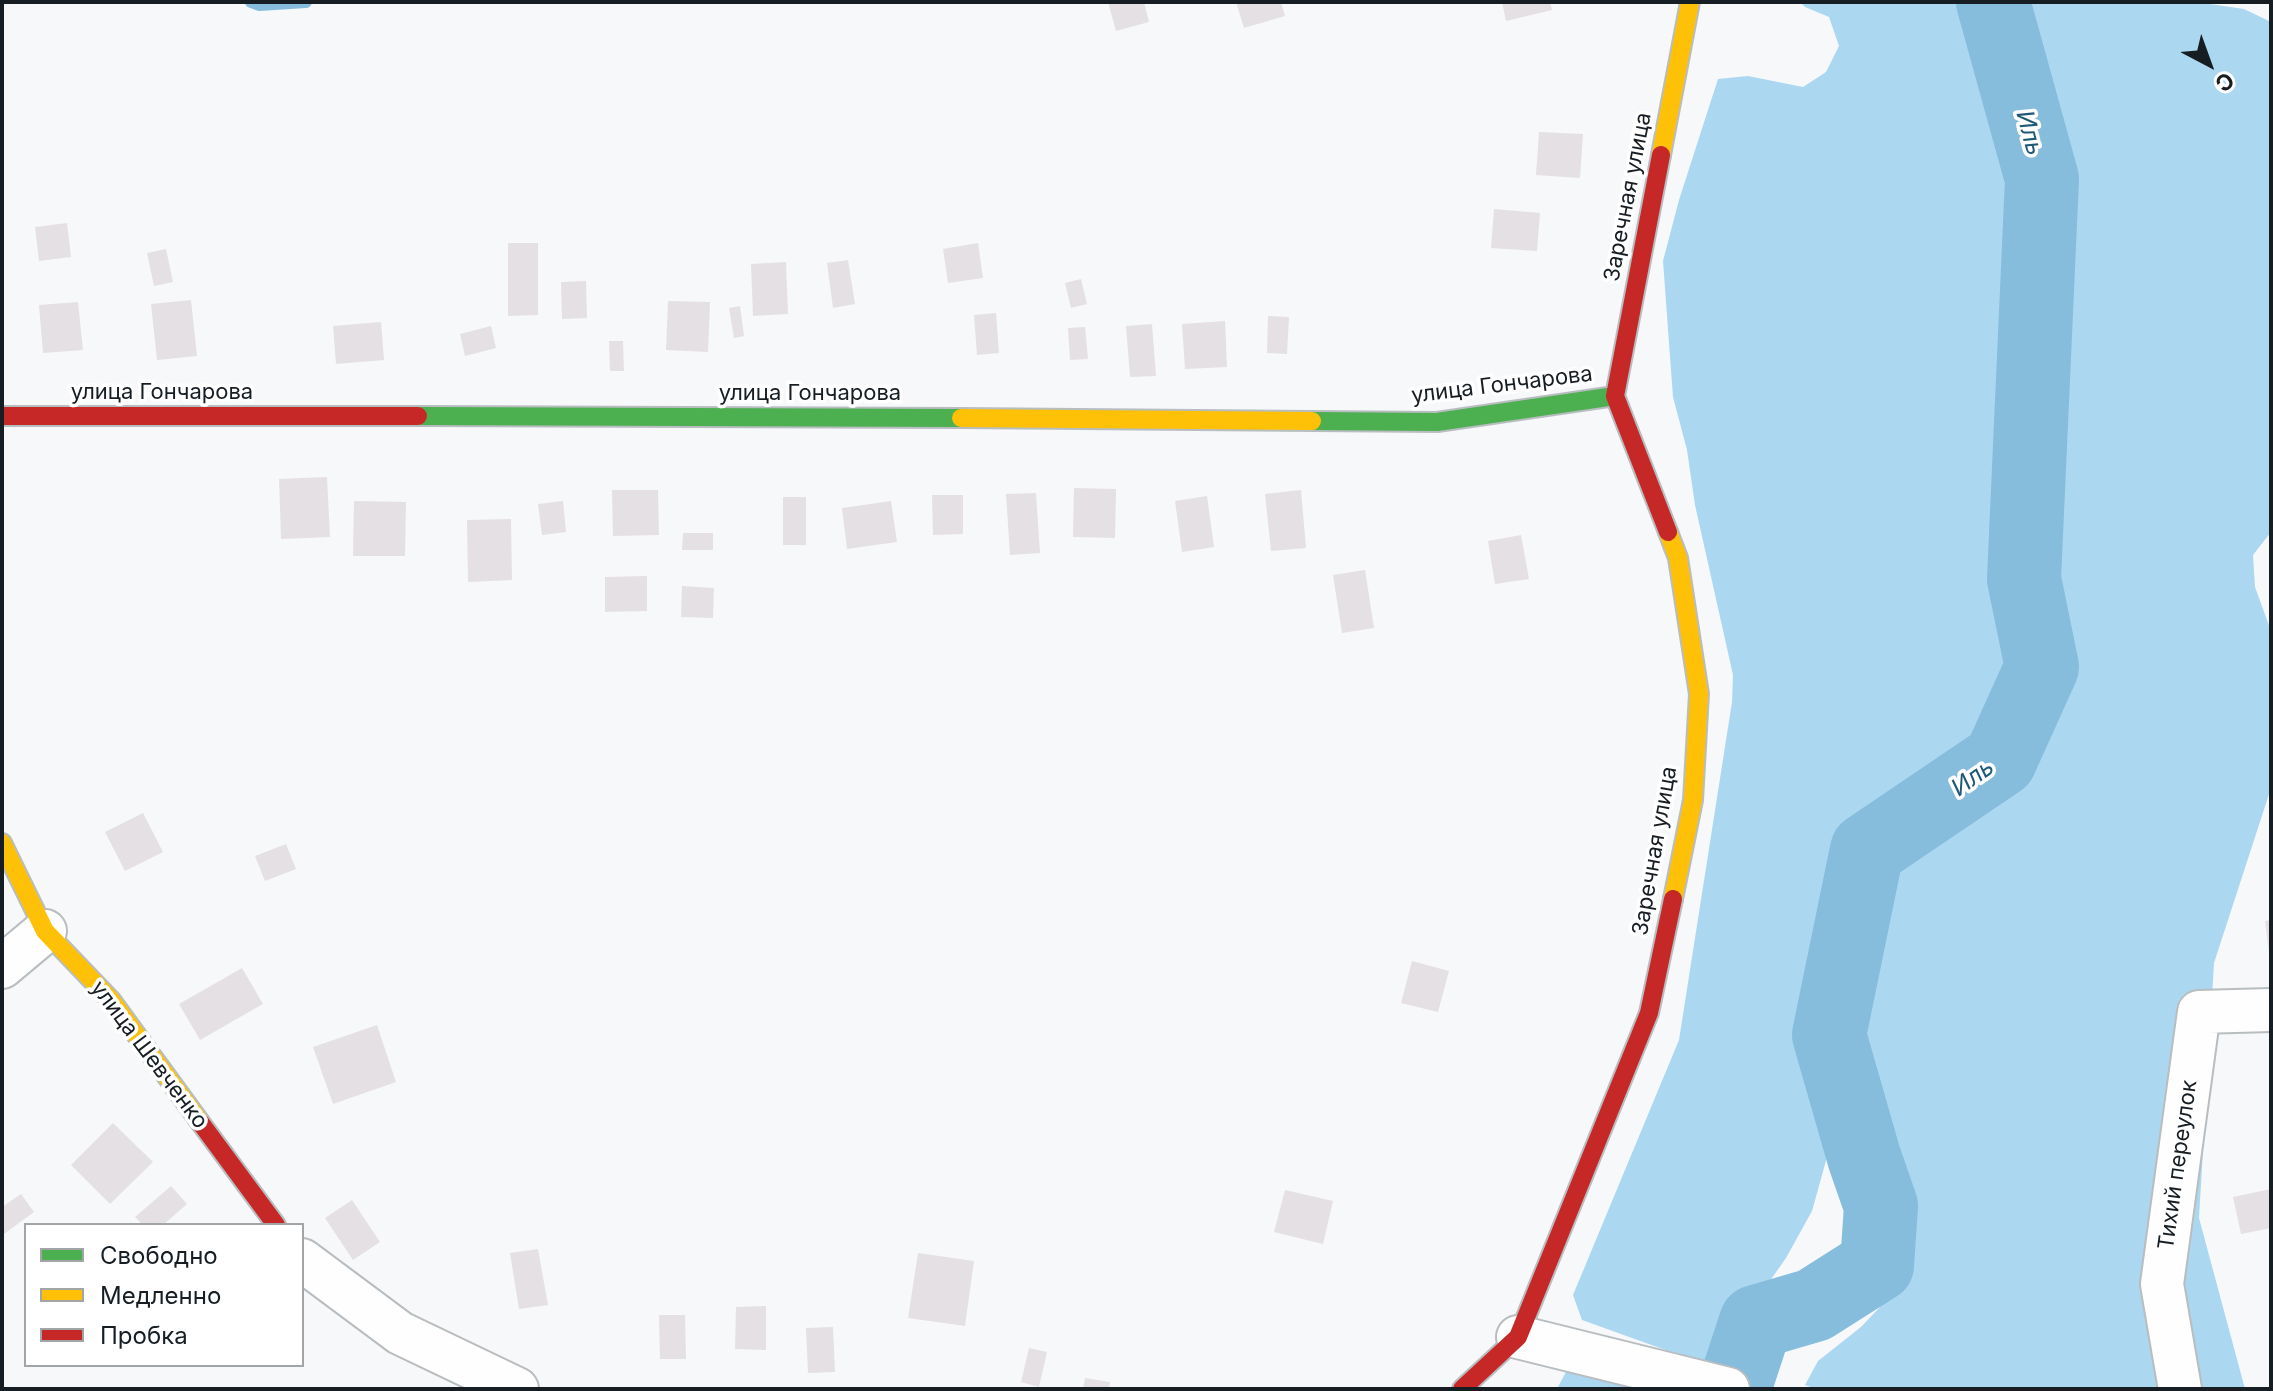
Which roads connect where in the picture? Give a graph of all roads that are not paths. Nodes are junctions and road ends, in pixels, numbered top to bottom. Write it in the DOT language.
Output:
graph roads {
  1 [pos="1690,2"];
  2 [pos="1615,396"];
  3 [pos="2,416"];
  4 [pos="2,843"];
  5 [pos="45,931"];
  6 [pos="2,967"];
  7 [pos="2271,1010"];
  8 [pos="275,1223"];
  9 [pos="304,1261"];
  10 [pos="1518,1337"];
  11 [pos="517,1389"];
  12 [pos="1462,1389"];
  13 [pos="1728,1389"];
  14 [pos="2180,1389"];
  1 -- 2 [label="street, Заречная улица"];
  2 -- 3 [label="street, улица Гончарова"];
  2 -- 10 [label="street, Заречная улица"];
  4 -- 5 [label="street, улица Шевченко"];
  5 -- 6 [label="street"];
  5 -- 8 [label="street, улица Шевченко"];
  7 -- 14 [label="street, Тихий переулок"];
  9 -- 11 [label="street"];
  10 -- 12 [label="street, Заречная улица"];
  10 -- 13 [label="street"];
}
